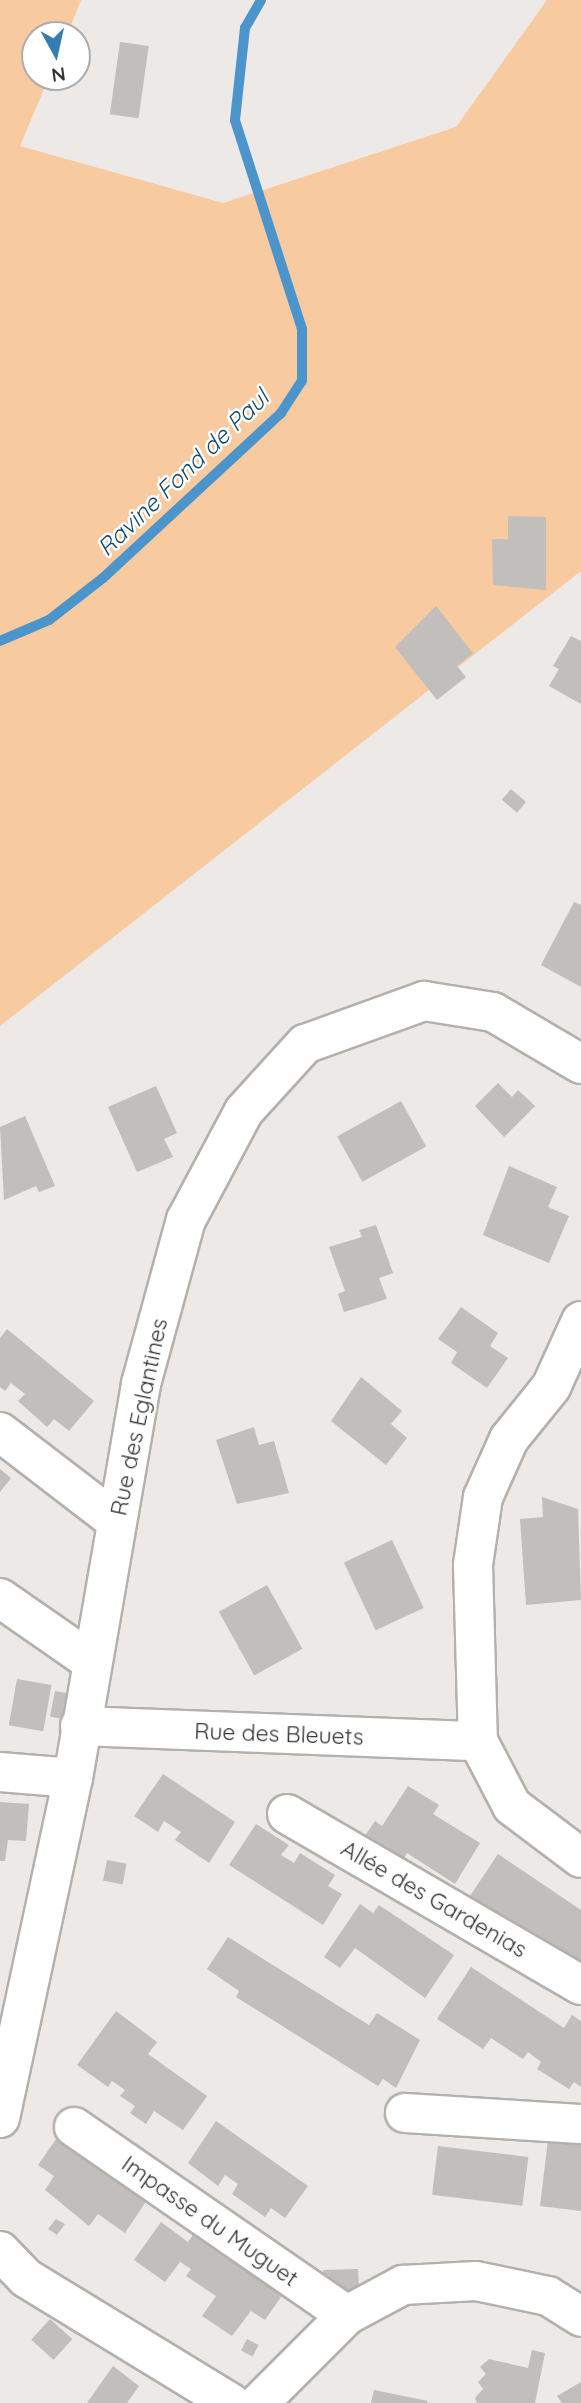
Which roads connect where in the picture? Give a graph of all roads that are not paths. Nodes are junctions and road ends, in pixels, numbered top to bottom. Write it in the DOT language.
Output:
graph roads {
  1 [pos="581,1064"];
  2 [pos="581,1321"];
  3 [pos="0,1432"];
  4 [pos="116,1521"];
  5 [pos="0,1598"];
  6 [pos="92,1662"];
  7 [pos="80,1726"];
  8 [pos="478,1741"];
  9 [pos="0,1772"];
  10 [pos="73,1778"];
  11 [pos="287,1814"];
  12 [pos="581,1858"];
  13 [pos="17,1954"];
  14 [pos="581,1985"];
  15 [pos="405,2113"];
  16 [pos="0,2118"];
  17 [pos="581,2124"];
  18 [pos="74,2127"];
  19 [pos="0,2251"];
  20 [pos="346,2315"];
  21 [pos="581,2317"];
  22 [pos="231,2403"];
  23 [pos="259,2403"];
  1 -- 4 [label="street, Rue des Eglantines"];
  2 -- 8 [label="street"];
  3 -- 4 [label="street"];
  4 -- 6 [label="street, Rue des Eglantines"];
  5 -- 6 [label="street"];
  6 -- 7 [label="street, Rue des Eglantines"];
  7 -- 8 [label="street, Rue des Bleuets"];
  7 -- 10 [label="street, Rue des Eglantines"];
  8 -- 12 [label="street"];
  9 -- 10 [label="street"];
  10 -- 13 [label="street, Rue des Eglantines"];
  11 -- 14 [label="street, Allée des Gardenias"];
  13 -- 16 [label="street, Rue des Eglantines"];
  15 -- 17 [label="street"];
  18 -- 20 [label="street, Impasse du Muguet"];
  19 -- 22 [label="street"];
  20 -- 21 [label="street"];
  20 -- 23 [label="street"];
}
